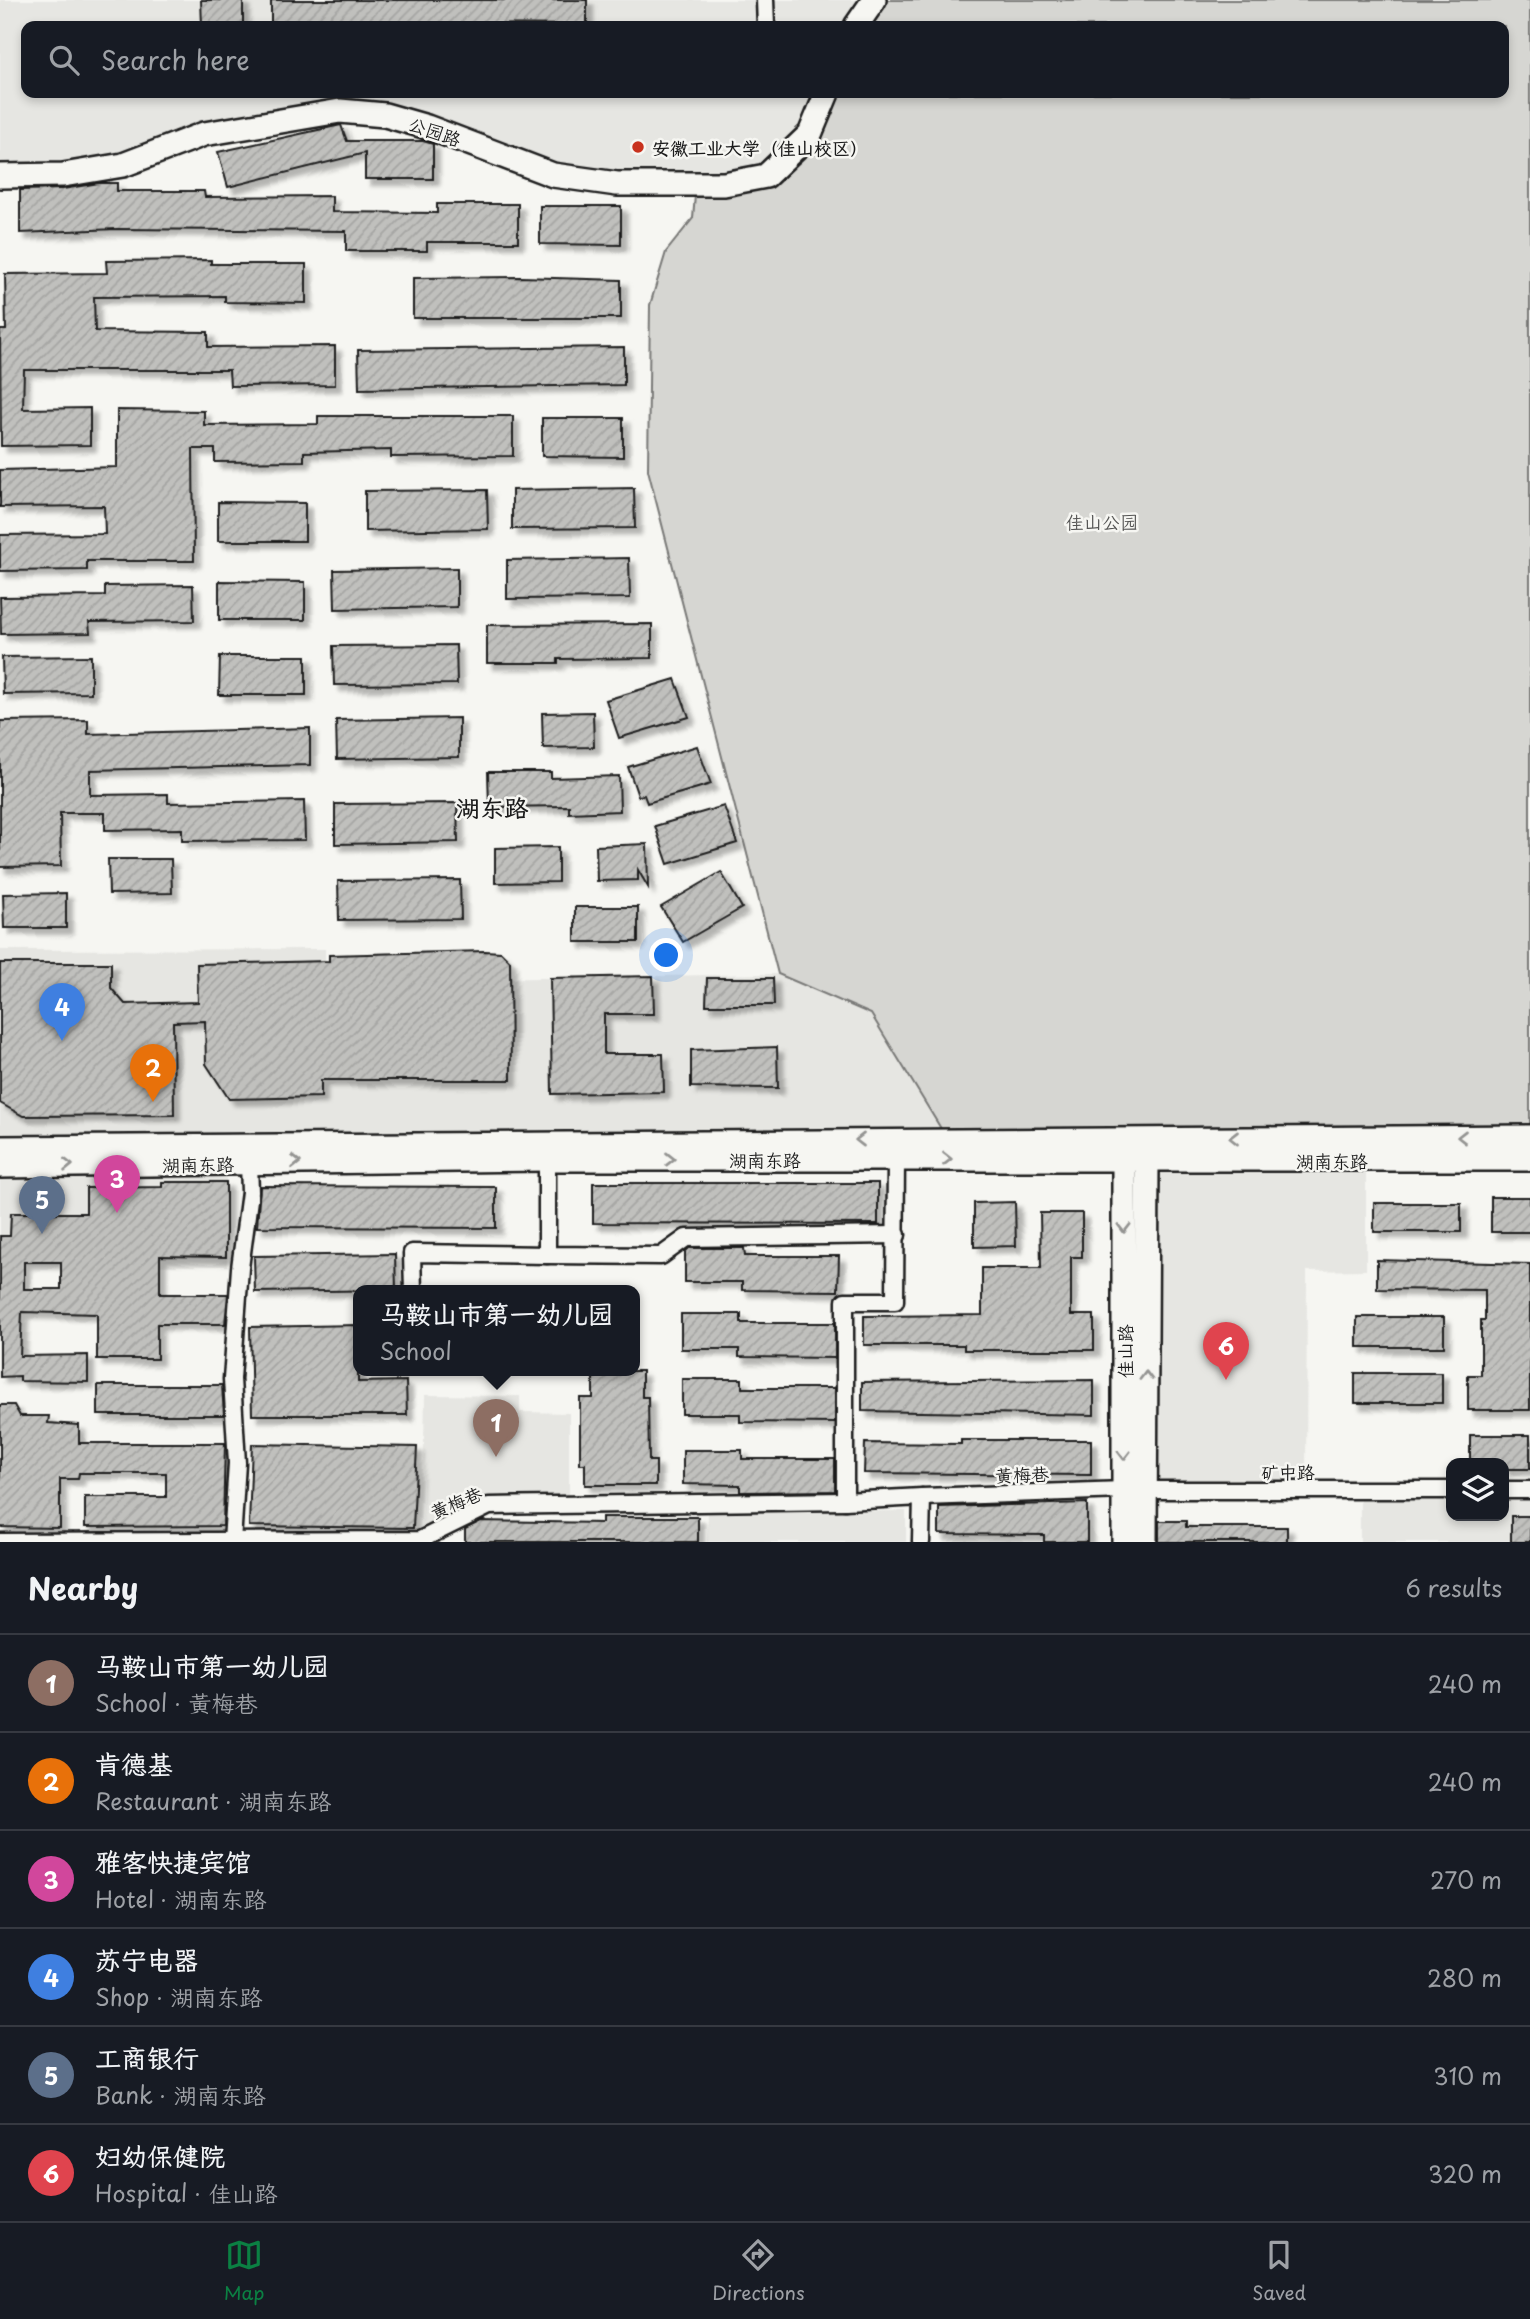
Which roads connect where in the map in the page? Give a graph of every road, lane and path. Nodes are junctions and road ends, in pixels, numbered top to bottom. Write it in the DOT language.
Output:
graph roads {
  1 [pos="765,0"];
  2 [pos="874,0"];
  3 [pos="766,21"];
  4 [pos="859,21"];
  5 [pos="825,98"];
  6 [pos="0,176"];
  7 [pos="1530,1137"];
  8 [pos="0,1147"];
  9 [pos="547,1158"];
  10 [pos="895,1158"];
  11 [pos="1530,1159"];
  12 [pos="1124,1160"];
  13 [pos="1147,1160"];
  14 [pos="249,1163"];
  15 [pos="0,1166"];
  16 [pos="897,1235"];
  17 [pos="547,1255"];
  18 [pos="413,1285"];
  19 [pos="1135,1490"];
  20 [pos="1446,1490"];
  21 [pos="1509,1490"];
  22 [pos="1530,1490"];
  23 [pos="922,1497"];
  24 [pos="845,1501"];
  25 [pos="232,1541"];
  26 [pos="0,1542"];
  27 [pos="921,1542"];
  28 [pos="1124,1542"];
  29 [pos="1145,1542"];
  1 -- 3 [label="street"];
  2 -- 4 [label="main road"];
  5 -- 6 [label="main road, 公园路"];
  7 -- 8 [label="main road, one-way"];
  9 -- 10 [label="main road, 湖南东路, one-way"];
  14 -- 9 [label="main road, 湖南东路, one-way"];
  9 -- 17 [label="street"];
  10 -- 12 [label="main road, 湖南东路, one-way"];
  10 -- 16 [label="street"];
  11 -- 13 [label="main road, 湖南东路"];
  12 -- 13 [label="main road, 湖南东路"];
  12 -- 19 [label="main road, 佳山路, one-way"];
  19 -- 13 [label="main road, 佳山路, one-way"];
  15 -- 14 [label="main road, 湖南东路, one-way"];
  14 -- 25 [label="street"];
  16 -- 17 [label="street"];
  16 -- 24 [label="street"];
  17 -- 18 [label="street"];
  19 -- 20 [label="street, 矿中路"];
  19 -- 23 [label="street, 黄梅巷"];
  19 -- 28 [label="main road, 佳山路"];
  19 -- 29 [label="main road, 佳山路"];
  21 -- 22 [label="street"];
  23 -- 24 [label="street, 黄梅巷"];
  23 -- 27 [label="street"];
  24 -- 25 [label="street, 黄梅巷"];
  25 -- 26 [label="street, 黄梅巷"];
}
